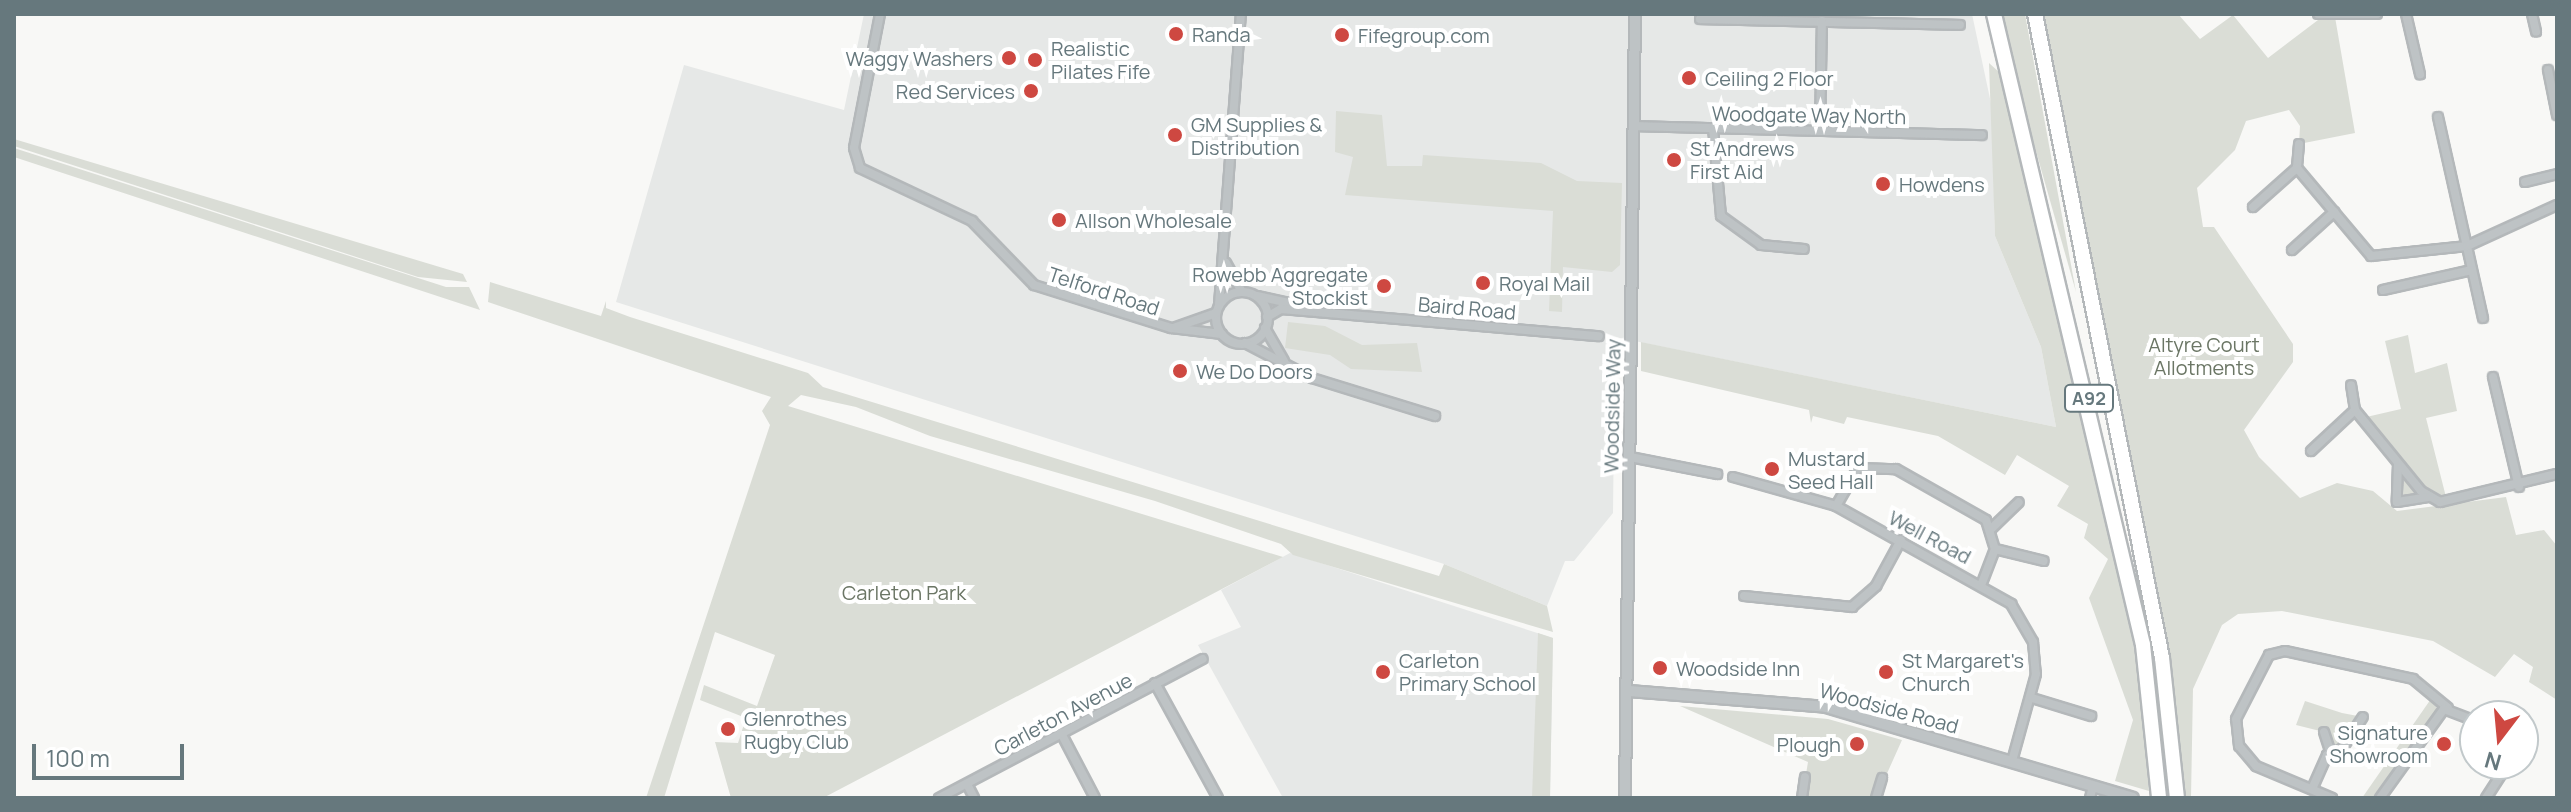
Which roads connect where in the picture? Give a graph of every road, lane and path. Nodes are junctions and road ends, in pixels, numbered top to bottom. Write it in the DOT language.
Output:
graph roads {
  1 [pos="880,14"];
  2 [pos="1241,14"];
  3 [pos="1629,14"];
  4 [pos="1635,14"];
  5 [pos="1994,14"];
  6 [pos="2035,14"];
  7 [pos="2377,14"];
  8 [pos="2406,14"];
  9 [pos="2532,14"];
  10 [pos="2320,16"];
  11 [pos="1700,19"];
  12 [pos="1822,21"];
  13 [pos="1960,25"];
  14 [pos="2536,32"];
  15 [pos="2548,70"];
  16 [pos="2420,74"];
  17 [pos="2557,115"];
  18 [pos="2438,117"];
  19 [pos="1635,126"];
  20 [pos="1713,128"];
  21 [pos="1820,131"];
  22 [pos="1982,135"];
  23 [pos="2299,144"];
  24 [pos="2297,168"];
  25 [pos="2557,174"];
  26 [pos="2525,182"];
  27 [pos="2557,205"];
  28 [pos="2253,207"];
  29 [pos="2334,212"];
  30 [pos="2467,246"];
  31 [pos="1804,249"];
  32 [pos="2292,250"];
  33 [pos="1224,258"];
  34 [pos="2472,270"];
  35 [pos="2383,290"];
  36 [pos="1242,292"];
  37 [pos="1253,294"];
  38 [pos="1218,309"];
  39 [pos="1332,313"];
  40 [pos="1267,317"];
  41 [pos="2483,318"];
  42 [pos="1171,328"];
  43 [pos="1265,328"];
  44 [pos="1222,334"];
  45 [pos="1599,336"];
  46 [pos="1245,343"];
  47 [pos="1289,368"];
  48 [pos="2493,377"];
  49 [pos="2351,385"];
  50 [pos="2355,410"];
  51 [pos="1435,416"];
  52 [pos="2311,451"];
  53 [pos="1630,457"];
  54 [pos="2398,464"];
  55 [pos="1717,474"];
  56 [pos="2557,474"];
  57 [pos="1733,477"];
  58 [pos="2519,487"];
  59 [pos="2430,497"];
  60 [pos="2019,502"];
  61 [pos="1836,506"];
  62 [pos="1992,528"];
  63 [pos="1901,540"];
  64 [pos="1995,549"];
  65 [pos="2044,561"];
  66 [pos="1982,583"];
  67 [pos="1744,596"];
  68 [pos="1203,659"];
  69 [pos="1155,683"];
  70 [pos="1629,691"];
  71 [pos="2032,698"];
  72 [pos="2448,708"];
  73 [pos="2459,713"];
  74 [pos="2091,716"];
  75 [pos="2363,717"];
  76 [pos="2324,732"];
  77 [pos="1061,733"];
  78 [pos="2330,751"];
  79 [pos="2012,761"];
  80 [pos="1805,777"];
  81 [pos="1882,778"];
  82 [pos="2498,780"];
  83 [pos="967,784"];
  84 [pos="2093,786"];
  85 [pos="2312,789"];
  86 [pos="2159,793"];
  87 [pos="2177,793"];
  88 [pos="939,798"];
  89 [pos="974,798"];
  90 [pos="1095,798"];
  91 [pos="1218,798"];
  92 [pos="1625,798"];
  93 [pos="1802,798"];
  94 [pos="1876,798"];
  95 [pos="2090,798"];
  96 [pos="2133,798"];
  97 [pos="2332,798"];
  98 [pos="2380,798"];
  99 [pos="2486,798"];
  1 -- 42 [label="street, Telford Road"];
  2 -- 33 [label="street"];
  3 -- 4 [label="street"];
  4 -- 19 [label="street, Woodside Way"];
  5 -- 86 [label="highway, A92"];
  6 -- 87 [label="highway, A92"];
  7 -- 10 [label="street"];
  8 -- 16 [label="street"];
  9 -- 14 [label="street"];
  11 -- 12 [label="street"];
  12 -- 13 [label="street"];
  12 -- 21 [label="street"];
  15 -- 17 [label="street"];
  18 -- 30 [label="street"];
  19 -- 20 [label="street, Woodgate Way North"];
  19 -- 53 [label="street, Woodside Way"];
  20 -- 21 [label="street, Woodgate Way North"];
  20 -- 31 [label="street"];
  21 -- 22 [label="street, Woodgate Way North"];
  23 -- 24 [label="street"];
  24 -- 28 [label="street"];
  24 -- 29 [label="street"];
  25 -- 26 [label="street"];
  27 -- 30 [label="street"];
  29 -- 30 [label="street"];
  29 -- 32 [label="street"];
  30 -- 34 [label="street"];
  33 -- 36 [label="street"];
  33 -- 38 [label="street"];
  34 -- 35 [label="street"];
  34 -- 41 [label="street"];
  36 -- 37 [label="street"];
  36 -- 38 [label="street"];
  37 -- 39 [label="street, Baird Road"];
  37 -- 40 [label="street"];
  38 -- 42 [label="street, Telford Road"];
  38 -- 44 [label="street"];
  39 -- 40 [label="street, Baird Road"];
  39 -- 45 [label="street, Baird Road"];
  40 -- 43 [label="street"];
  42 -- 44 [label="street, Telford Road"];
  43 -- 46 [label="street"];
  43 -- 47 [label="street"];
  44 -- 46 [label="street"];
  46 -- 47 [label="street"];
  47 -- 51 [label="street"];
  48 -- 58 [label="street"];
  49 -- 50 [label="street"];
  50 -- 52 [label="street"];
  50 -- 54 [label="street"];
  53 -- 55 [label="street"];
  53 -- 70 [label="street, Woodside Way"];
  54 -- 59 [label="street"];
  54 -- 59 [label="street"];
  56 -- 58 [label="street"];
  57 -- 61 [label="street, Well Road"];
  58 -- 59 [label="street"];
  60 -- 62 [label="street"];
  61 -- 62 [label="street"];
  61 -- 63 [label="street, Well Road"];
  62 -- 64 [label="street"];
  63 -- 66 [label="street, Well Road"];
  63 -- 67 [label="street"];
  64 -- 65 [label="street"];
  64 -- 66 [label="street"];
  66 -- 71 [label="street, Well Road"];
  68 -- 69 [label="street, Carleton Avenue"];
  69 -- 77 [label="street, Carleton Avenue"];
  69 -- 91 [label="street"];
  70 -- 79 [label="street, Woodside Road"];
  70 -- 92 [label="street, Woodside Way"];
  71 -- 74 [label="street"];
  71 -- 79 [label="street, Well Road"];
  72 -- 73 [label="street"];
  72 -- 85 [label="street"];
  72 -- 98 [label="street"];
  75 -- 78 [label="street"];
  76 -- 78 [label="street"];
  77 -- 83 [label="street, Carleton Avenue"];
  77 -- 90 [label="street"];
  78 -- 85 [label="street"];
  79 -- 84 [label="street, Woodside Road"];
  80 -- 93 [label="street"];
  81 -- 94 [label="street"];
  82 -- 99 [label="street"];
  83 -- 88 [label="street, Carleton Avenue"];
  83 -- 89 [label="street"];
  84 -- 95 [label="street"];
  84 -- 96 [label="street, Woodside Road"];
  85 -- 97 [label="street"];
}
